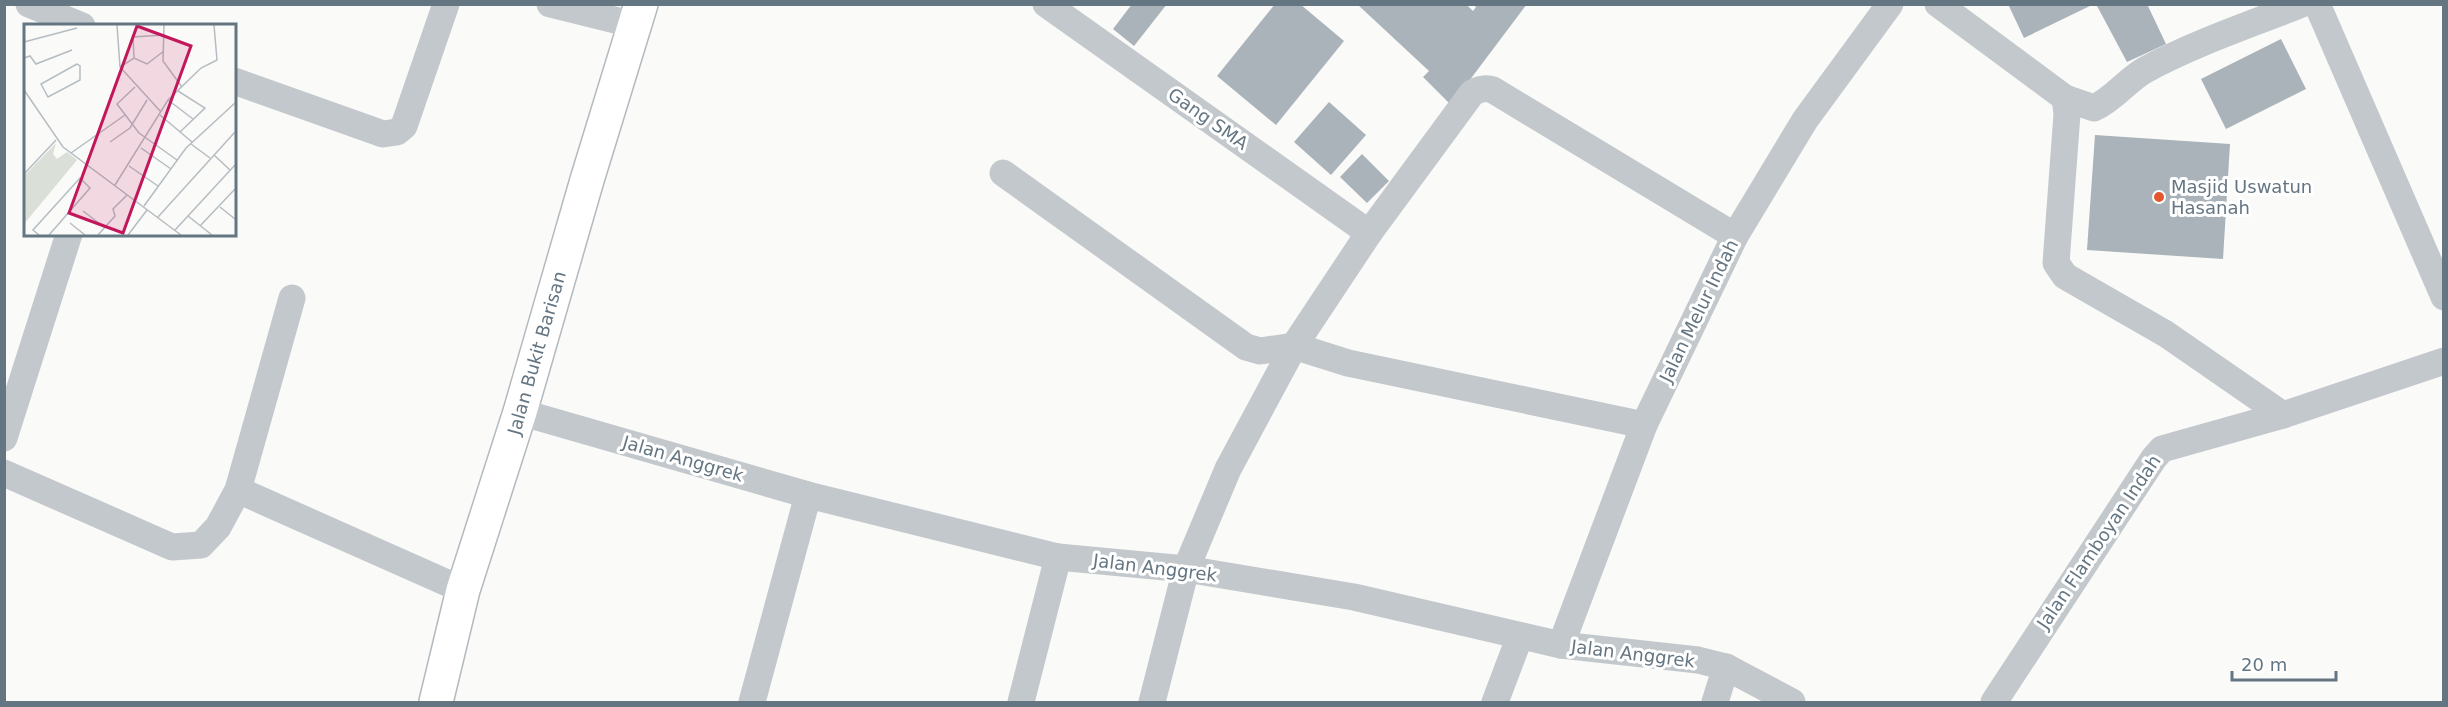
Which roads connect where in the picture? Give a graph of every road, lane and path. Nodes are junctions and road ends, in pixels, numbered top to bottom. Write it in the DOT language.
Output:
graph roads {
  1 [pos="29,4"];
  2 [pos="446,4"];
  3 [pos="550,4"];
  4 [pos="1046,4"];
  5 [pos="1890,4"];
  6 [pos="1938,4"];
  7 [pos="2302,4"];
  8 [pos="2317,4"];
  9 [pos="638,15"];
  10 [pos="77,24"];
  11 [pos="236,82"];
  12 [pos="2065,98"];
  13 [pos="1003,173"];
  14 [pos="1369,234"];
  15 [pos="68,236"];
  16 [pos="1736,236"];
  17 [pos="2444,297"];
  18 [pos="292,298"];
  19 [pos="1294,346"];
  20 [pos="2444,361"];
  21 [pos="520,412"];
  22 [pos="2283,415"];
  23 [pos="1644,425"];
  24 [pos="4,438"];
  25 [pos="4,473"];
  26 [pos="238,490"];
  27 [pos="808,495"];
  28 [pos="1058,557"];
  29 [pos="1186,569"];
  30 [pos="463,590"];
  31 [pos="1520,636"];
  32 [pos="1561,645"];
  33 [pos="1726,667"];
  34 [pos="436,702"];
  35 [pos="752,702"];
  36 [pos="1021,702"];
  37 [pos="1152,702"];
  38 [pos="1495,702"];
  39 [pos="1715,702"];
  40 [pos="1792,702"];
  41 [pos="1994,702"];
  1 -- 10 [label="street"];
  2 -- 11 [label="street"];
  3 -- 9 [label="street"];
  4 -- 14 [label="street, Gang SMA"];
  5 -- 16 [label="street, Jalan Melur Indah"];
  6 -- 12 [label="street"];
  7 -- 12 [label="street"];
  8 -- 17 [label="street"];
  9 -- 21 [label="main road, Jalan Bukit Barisan"];
  12 -- 22 [label="street"];
  13 -- 19 [label="street"];
  14 -- 16 [label="street"];
  14 -- 19 [label="street"];
  15 -- 24 [label="street"];
  16 -- 23 [label="street, Jalan Melur Indah"];
  18 -- 26 [label="street"];
  19 -- 23 [label="street"];
  19 -- 29 [label="street"];
  20 -- 22 [label="street, Jalan Flamboyan Indah"];
  21 -- 27 [label="street, Jalan Anggrek"];
  21 -- 30 [label="main road, Jalan Bukit Barisan"];
  22 -- 41 [label="street, Jalan Flamboyan Indah"];
  23 -- 32 [label="street, Jalan Melur Indah"];
  25 -- 26 [label="street"];
  26 -- 30 [label="street"];
  27 -- 28 [label="street, Jalan Anggrek"];
  27 -- 35 [label="street"];
  28 -- 29 [label="street, Jalan Anggrek"];
  28 -- 36 [label="street"];
  29 -- 31 [label="street, Jalan Anggrek"];
  29 -- 37 [label="street"];
  30 -- 34 [label="main road, Jalan Bukit Barisan"];
  31 -- 32 [label="street, Jalan Anggrek"];
  31 -- 38 [label="street"];
  32 -- 33 [label="street, Jalan Anggrek"];
  33 -- 39 [label="street"];
  33 -- 40 [label="street, Jalan Anggrek"];
}
